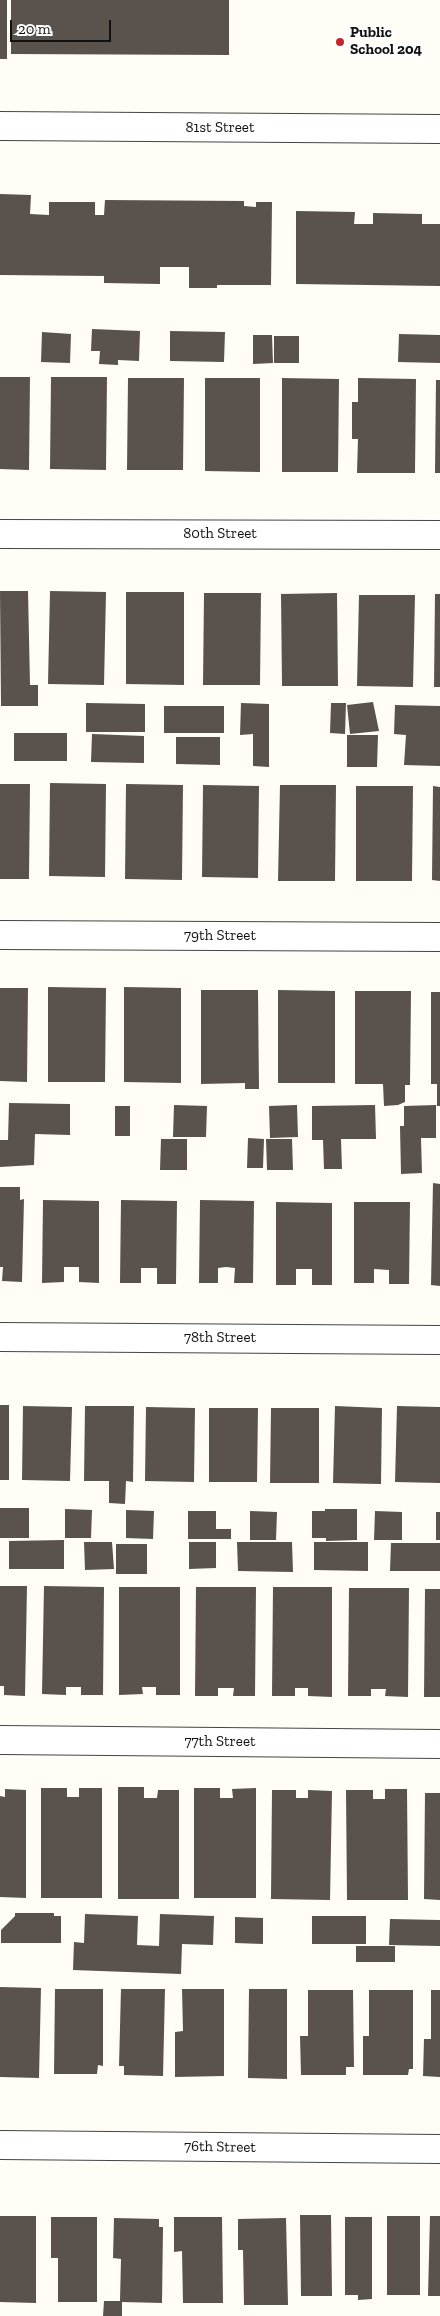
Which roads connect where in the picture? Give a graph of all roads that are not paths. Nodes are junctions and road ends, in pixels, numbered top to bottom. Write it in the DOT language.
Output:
graph roads {
  1 [pos="0,126"];
  2 [pos="440,129"];
  3 [pos="0,534"];
  4 [pos="440,534"];
  5 [pos="0,935"];
  6 [pos="440,937"];
  7 [pos="0,1337"];
  8 [pos="440,1340"];
  9 [pos="0,1740"];
  10 [pos="440,1744"];
  11 [pos="0,2145"];
  12 [pos="440,2149"];
  1 -- 2 [label="street, 81st Street"];
  3 -- 4 [label="street, 80th Street"];
  5 -- 6 [label="street, 79th Street"];
  7 -- 8 [label="street, 78th Street"];
  9 -- 10 [label="street, 77th Street"];
  11 -- 12 [label="street, 76th Street"];
}
